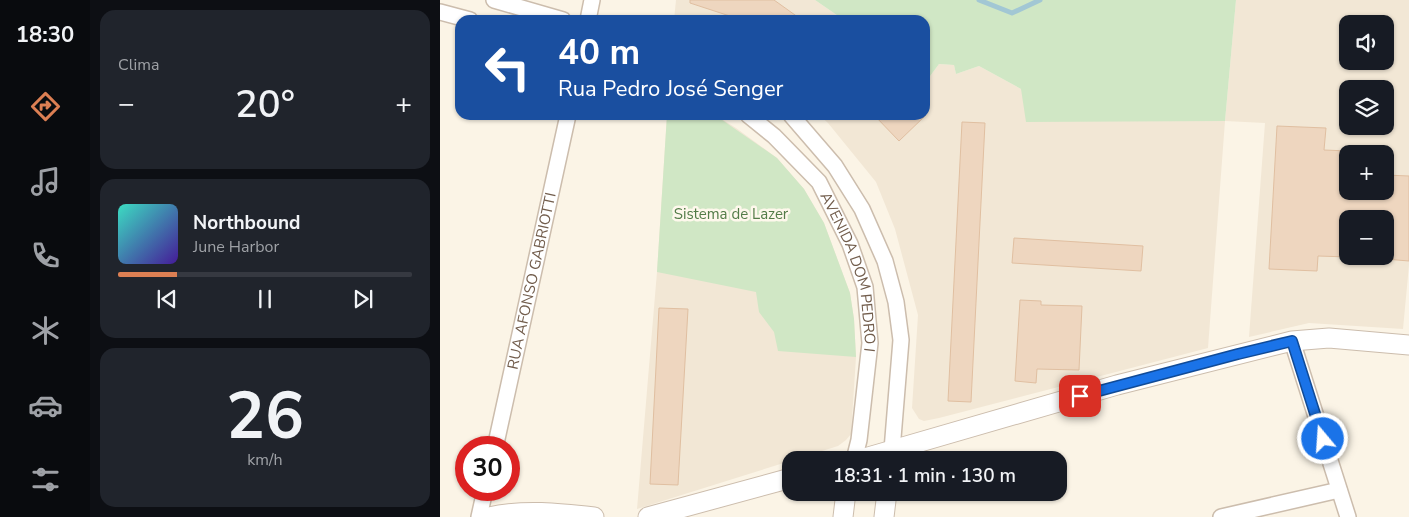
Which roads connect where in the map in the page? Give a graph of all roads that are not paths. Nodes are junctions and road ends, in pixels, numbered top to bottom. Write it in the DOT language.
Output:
graph roads {
  1 [pos="494,0"];
  2 [pos="592,0"];
  3 [pos="440,12"];
  4 [pos="546,15"];
  5 [pos="589,15"];
  6 [pos="455,16"];
  7 [pos="567,120"];
  8 [pos="754,120"];
  9 [pos="795,120"];
  10 [pos="1292,341"];
  11 [pos="1409,345"];
  12 [pos="498,436"];
  13 [pos="856,451"];
  14 [pos="891,451"];
  15 [pos="904,451"];
  16 [pos="782,480"];
  17 [pos="1339,490"];
  18 [pos="483,501"];
  19 [pos="844,501"];
  20 [pos="885,501"];
  21 [pos="552,515"];
  22 [pos="479,517"];
  23 [pos="489,517"];
  24 [pos="594,517"];
  25 [pos="648,517"];
  26 [pos="843,517"];
  27 [pos="884,517"];
  28 [pos="1221,517"];
  29 [pos="1348,517"];
  1 -- 4 [label="street"];
  2 -- 5 [label="street"];
  3 -- 6 [label="street"];
  7 -- 12 [label="street, RUA AFONSO GABRIOTTI"];
  8 -- 13 [label="street, AVENIDA DOM PEDRO I"];
  9 -- 14 [label="street, AVENIDA DOM PEDRO I"];
  10 -- 11 [label="street"];
  10 -- 15 [label="street"];
  10 -- 17 [label="street"];
  16 -- 25 [label="street"];
  17 -- 28 [label="street"];
  17 -- 29 [label="street"];
  18 -- 22 [label="street"];
  19 -- 26 [label="street"];
  20 -- 27 [label="street"];
  21 -- 23 [label="street"];
  21 -- 24 [label="street"];
}
